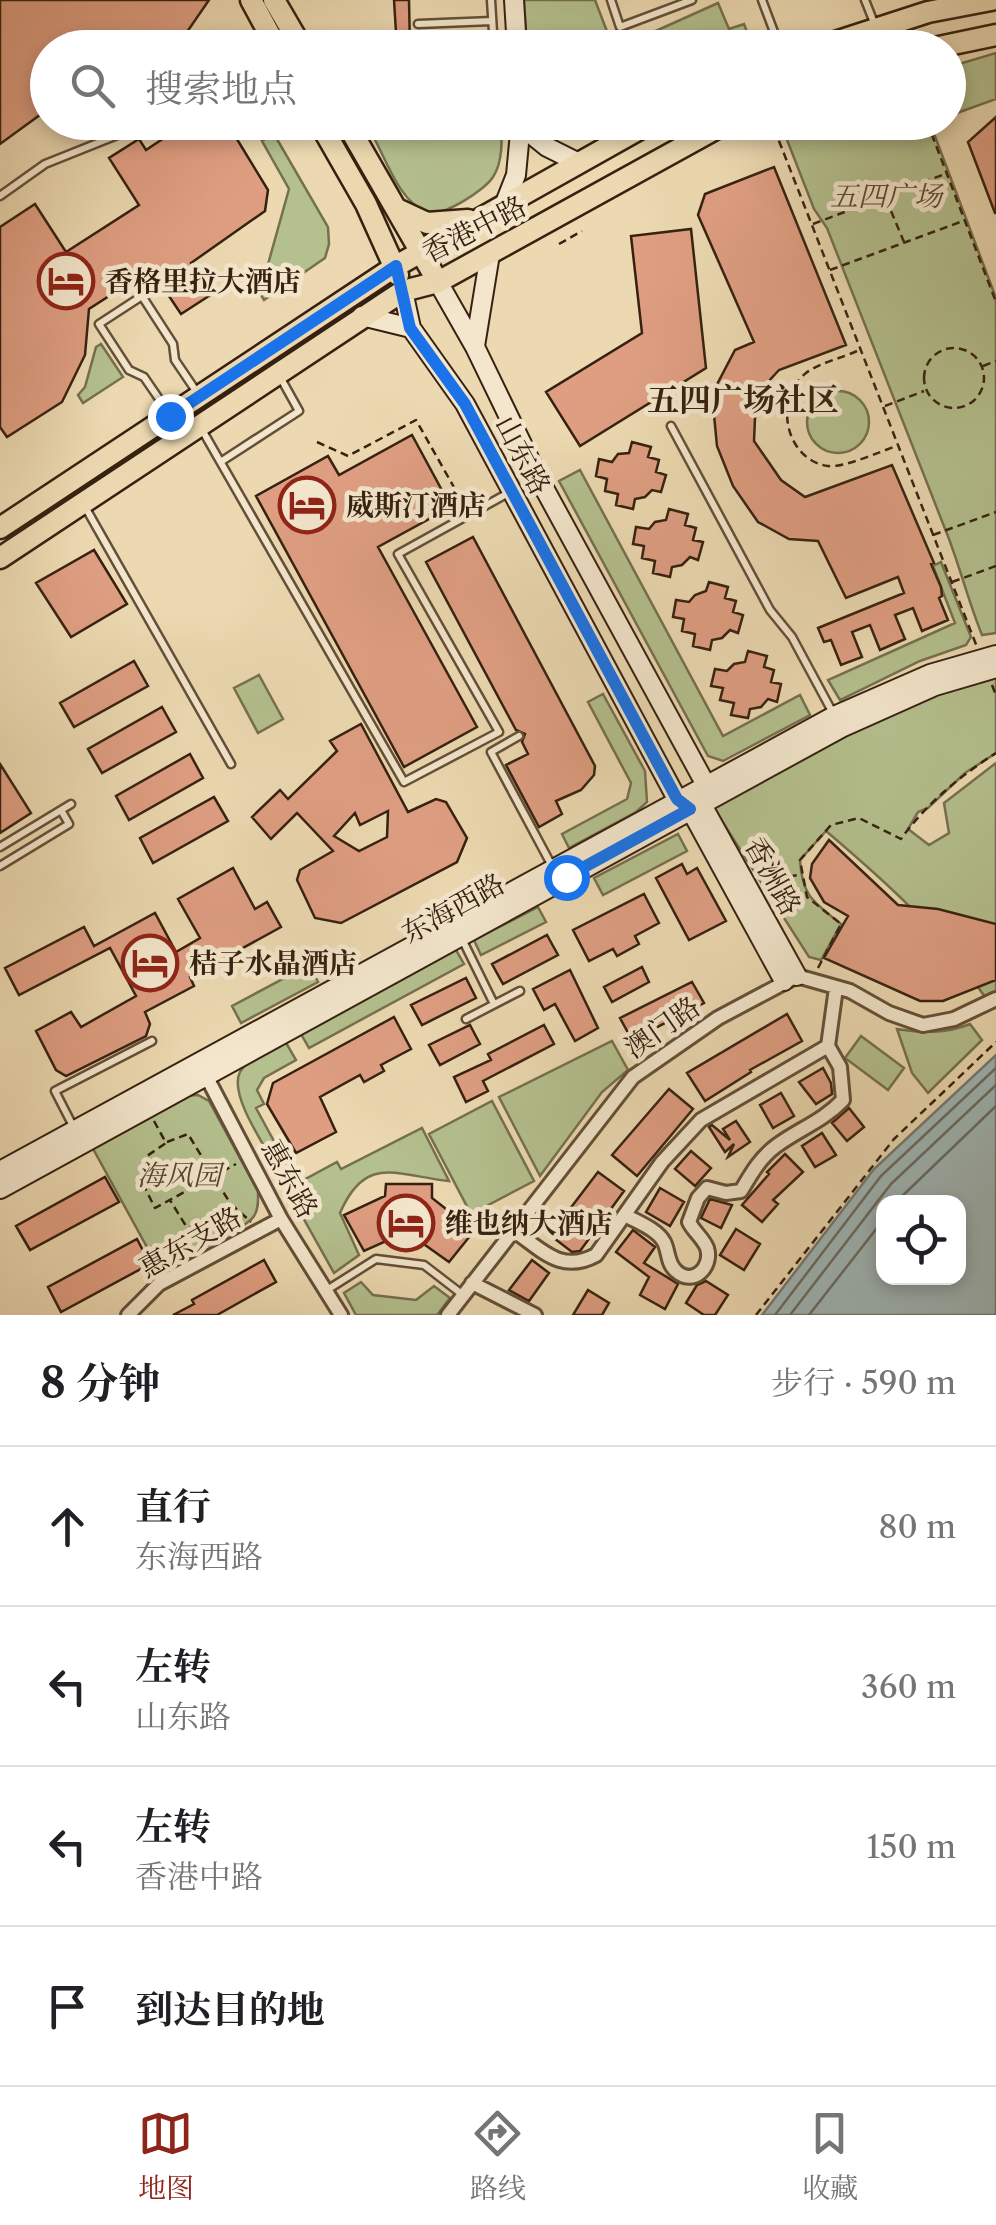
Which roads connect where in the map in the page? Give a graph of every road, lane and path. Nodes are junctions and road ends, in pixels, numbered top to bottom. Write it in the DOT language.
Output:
graph roads {
  1 [pos="252,0"];
  2 [pos="274,0"];
  3 [pos="491,0"];
  4 [pos="514,0"];
  5 [pos="611,0"];
  6 [pos="692,0"];
  7 [pos="762,0"];
  8 [pos="865,0"];
  9 [pos="991,0"];
  10 [pos="679,2"];
  11 [pos="492,21"];
  12 [pos="418,24"];
  13 [pos="268,30"];
  14 [pos="292,30"];
  15 [pos="493,30"];
  16 [pos="516,30"];
  17 [pos="773,30"];
  18 [pos="877,30"];
  19 [pos="893,30"];
  20 [pos="996,35"];
  21 [pos="966,41"];
  22 [pos="105,140"];
  23 [pos="329,140"];
  24 [pos="357,140"];
  25 [pos="519,140"];
  26 [pos="539,140"];
  27 [pos="620,140"];
  28 [pos="696,140"];
  29 [pos="778,140"];
  30 [pos="934,140"];
  31 [pos="579,163"];
  32 [pos="947,173"];
  33 [pos="0,196"];
  34 [pos="886,198"];
  35 [pos="505,203"];
  36 [pos="397,209"];
  37 [pos="475,220"];
  38 [pos="964,220"];
  39 [pos="811,225"];
  40 [pos="582,231"];
  41 [pos="904,242"];
  42 [pos="559,244"];
  43 [pos="420,252"];
  44 [pos="490,254"];
  45 [pos="396,266"];
  46 [pos="828,271"];
  47 [pos="438,282"];
  48 [pos="403,291"];
  49 [pos="996,302"];
  50 [pos="362,316"];
  51 [pos="410,328"];
  52 [pos="475,347"];
  53 [pos="859,350"];
  54 [pos="996,361"];
  55 [pos="982,366"];
  56 [pos="278,373"];
  57 [pos="926,390"];
  58 [pos="200,396"];
  59 [pos="883,407"];
  60 [pos="170,416"];
  61 [pos="198,424"];
  62 [pos="671,426"];
  63 [pos="317,442"];
  64 [pos="898,446"];
  65 [pos="222,461"];
  66 [pos="511,491"];
  67 [pos="83,504"];
  68 [pos="996,512"];
  69 [pos="470,514"];
  70 [pos="0,528"];
  71 [pos="933,534"];
  72 [pos="0,558"];
  73 [pos="996,566"];
  74 [pos="952,582"];
  75 [pos="991,660"];
  76 [pos="834,716"];
  77 [pos="519,736"];
  78 [pos="996,753"];
  79 [pos="231,764"];
  80 [pos="694,799"];
  81 [pos="71,804"];
  82 [pos="61,810"];
  83 [pos="0,847"];
  84 [pos="0,866"];
  85 [pos="553,867"];
  86 [pos="801,875"];
  87 [pos="746,882"];
  88 [pos="460,935"];
  89 [pos="797,979"];
  90 [pos="836,988"];
  91 [pos="520,991"];
  92 [pos="996,999"];
  93 [pos="493,1002"];
  94 [pos="466,1020"];
  95 [pos="152,1041"];
  96 [pos="996,1042"];
  97 [pos="828,1046"];
  98 [pos="203,1069"];
  99 [pos="146,1107"];
  100 [pos="75,1130"];
  101 [pos="166,1143"];
  102 [pos="249,1156"];
  103 [pos="0,1171"];
  104 [pos="214,1176"];
  105 [pos="0,1189"];
  106 [pos="170,1200"];
  107 [pos="230,1203"];
  108 [pos="625,1215"];
  109 [pos="282,1219"];
  110 [pos="260,1230"];
  111 [pos="513,1230"];
  112 [pos="472,1283"];
  113 [pos="326,1290"];
  114 [pos="463,1296"];
  115 [pos="128,1315"];
  116 [pos="341,1315"];
  117 [pos="448,1315"];
  118 [pos="535,1315"];
  119 [pos="756,1315"];
  1 -- 13 [label="main road"];
  2 -- 14 [label="main road"];
  3 -- 11 [label="lane"];
  4 -- 16 [label="main road"];
  5 -- 10 [label="lane"];
  6 -- 10 [label="lane"];
  7 -- 17 [label="lane"];
  8 -- 18 [label="lane"];
  9 -- 19 [label="main road"];
  11 -- 12 [label="lane"];
  11 -- 15 [label="lane"];
  20 -- 21 [label="main road"];
  22 -- 33 [label="lane"];
  23 -- 45 [label="main road, 山东路"];
  24 -- 36 [label="main road, 山东路"];
  25 -- 35 [label="main road"];
  26 -- 31 [label="main road"];
  27 -- 31 [label="main road, 香港中路"];
  28 -- 44 [label="main road, 香港中路"];
  29 -- 39 [label="path"];
  30 -- 32 [label="path"];
  31 -- 35 [label="main road, 香港中路"];
  32 -- 34 [label="path"];
  32 -- 38 [label="path"];
  34 -- 39 [label="path"];
  34 -- 41 [label="path"];
  35 -- 37 [label="main road, 香港中路"];
  36 -- 37 [label="main road"];
  36 -- 43 [label="main road, 山东路"];
  37 -- 43 [label="main road, 香港中路"];
  38 -- 41 [label="path"];
  38 -- 49 [label="path"];
  39 -- 46 [label="path"];
  40 -- 42 [label="path"];
  41 -- 46 [label="path"];
  43 -- 45 [label="main road, 香港中路"];
  43 -- 47 [label="main road, 山东路"];
  44 -- 47 [label="main road, 香港中路"];
  44 -- 52 [label="main road"];
  45 -- 48 [label="main road, 山东路"];
  45 -- 58 [label="main road, 香港中路"];
  46 -- 53 [label="path"];
  47 -- 48 [label="main road, 香港中路"];
  47 -- 52 [label="main road, 山东路"];
  48 -- 50 [label="main road, 香港中路"];
  48 -- 51 [label="main road, 山东路"];
  50 -- 51 [label="main road"];
  50 -- 56 [label="main road, 香港中路"];
  51 -- 66 [label="main road, 山东路"];
  52 -- 80 [label="main road, 山东路"];
  53 -- 59 [label="path"];
  53 -- 64 [label="path"];
  54 -- 55 [label="path"];
  55 -- 57 [label="path"];
  55 -- 57 [label="path"];
  56 -- 61 [label="main road, 香港中路"];
  56 -- 65 [label="lane"];
  57 -- 59 [label="path"];
  58 -- 60 [label="main road, 香港中路"];
  58 -- 60 [label="lane"];
  59 -- 64 [label="path"];
  60 -- 70 [label="main road, 香港中路"];
  61 -- 65 [label="lane"];
  61 -- 67 [label="main road, 香港中路"];
  62 -- 76 [label="lane"];
  63 -- 69 [label="path"];
  64 -- 71 [label="path"];
  65 -- 69 [label="lane"];
  66 -- 69 [label="lane"];
  66 -- 80 [label="main road, 山东路"];
  67 -- 72 [label="main road, 香港中路"];
  67 -- 79 [label="lane"];
  68 -- 71 [label="path"];
  71 -- 74 [label="path"];
  73 -- 74 [label="path"];
  74 -- 75 [label="path"];
  75 -- 76 [label="main road, 东海西路"];
  75 -- 80 [label="main road, 东海西路"];
  76 -- 80 [label="main road, 东海西路"];
  77 -- 85 [label="lane"];
  78 -- 86 [label="path"];
  80 -- 85 [label="main road, 东海西路"];
  80 -- 87 [label="main road, 香洲路"];
  80 -- 88 [label="main road, 东海西路"];
  80 -- 89 [label="main road, 香洲路"];
  81 -- 82 [label="lane"];
  82 -- 83 [label="lane"];
  82 -- 84 [label="lane"];
  85 -- 98 [label="main road, 东海西路"];
  86 -- 87 [label="path"];
  86 -- 89 [label="path"];
  87 -- 89 [label="main road, 香洲路"];
  88 -- 93 [label="lane"];
  88 -- 98 [label="main road, 东海西路"];
  89 -- 90 [label="street"];
  89 -- 111 [label="street, 澳门路"];
  90 -- 92 [label="street"];
  90 -- 97 [label="street"];
  91 -- 93 [label="lane"];
  93 -- 94 [label="lane"];
  95 -- 100 [label="lane"];
  96 -- 119 [label="path"];
  97 -- 108 [label="street"];
  97 -- 108 [label="street"];
  98 -- 99 [label="main road, 东海西路"];
  98 -- 100 [label="main road, 东海西路"];
  98 -- 102 [label="street, 惠东路"];
  99 -- 101 [label="path"];
  99 -- 105 [label="main road, 东海西路"];
  100 -- 103 [label="main road, 东海西路"];
  101 -- 104 [label="path"];
  101 -- 106 [label="path"];
  102 -- 104 [label="path"];
  102 -- 109 [label="street, 惠东路"];
  104 -- 106 [label="path"];
  104 -- 107 [label="path"];
  106 -- 107 [label="path"];
  107 -- 110 [label="path"];
  108 -- 111 [label="street"];
  109 -- 110 [label="street, 惠东支路"];
  109 -- 113 [label="street, 惠东路"];
  110 -- 115 [label="street, 惠东支路"];
  111 -- 112 [label="street, 澳门路"];
  112 -- 114 [label="street, 澳门路"];
  112 -- 118 [label="street"];
  113 -- 114 [label="lane"];
  113 -- 116 [label="street, 惠东路"];
  114 -- 117 [label="street, 澳门路"];
}
